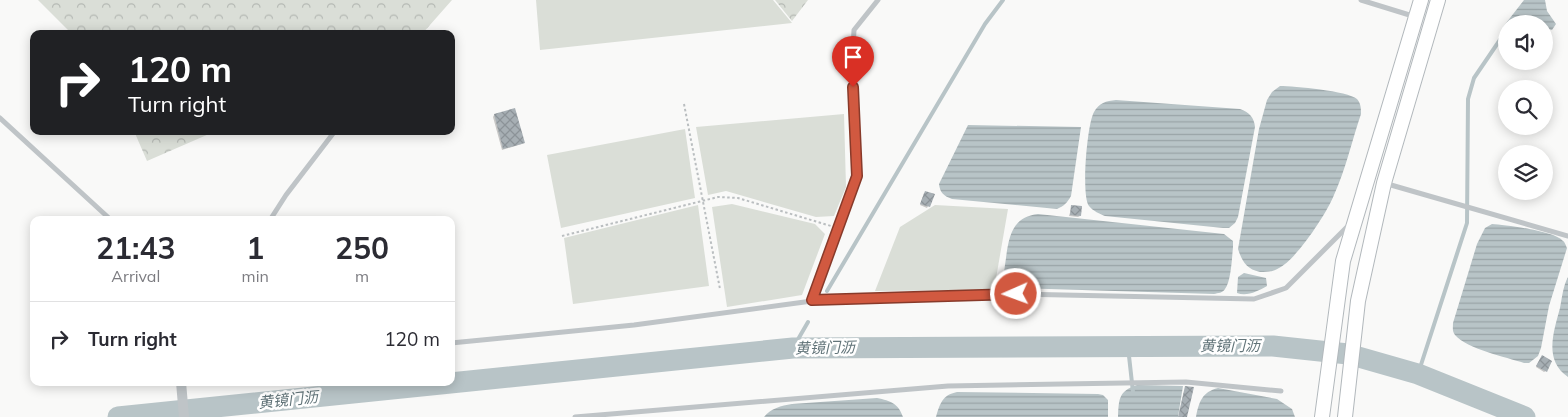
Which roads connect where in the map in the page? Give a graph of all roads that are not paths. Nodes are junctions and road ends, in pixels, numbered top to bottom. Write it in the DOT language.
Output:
graph roads {
  1 [pos="878,0"];
  2 [pos="1361,0"];
  3 [pos="1421,0"];
  4 [pos="1438,0"];
  5 [pos="1416,17"];
  6 [pos="0,118"];
  7 [pos="332,135"];
  8 [pos="1384,183"];
  9 [pos="1362,197"];
  10 [pos="1380,202"];
  11 [pos="106,216"];
  12 [pos="273,216"];
  13 [pos="1355,220"];
  14 [pos="1568,236"];
  15 [pos="812,300"];
  16 [pos="455,343"];
  17 [pos="181,386"];
  18 [pos="1281,391"];
  19 [pos="184,417"];
  20 [pos="575,417"];
  21 [pos="1322,417"];
  22 [pos="1344,417"];
  1 -- 15 [label="lane"];
  2 -- 5 [label="lane"];
  3 -- 5 [label="main road"];
  4 -- 8 [label="main road"];
  5 -- 9 [label="main road"];
  6 -- 11 [label="lane"];
  7 -- 12 [label="lane"];
  8 -- 10 [label="main road"];
  8 -- 14 [label="lane"];
  9 -- 10 [label="lane"];
  9 -- 13 [label="main road"];
  10 -- 22 [label="main road"];
  13 -- 15 [label="lane"];
  13 -- 21 [label="main road"];
  15 -- 16 [label="lane"];
  17 -- 19 [label="street"];
  18 -- 20 [label="lane"];
}
